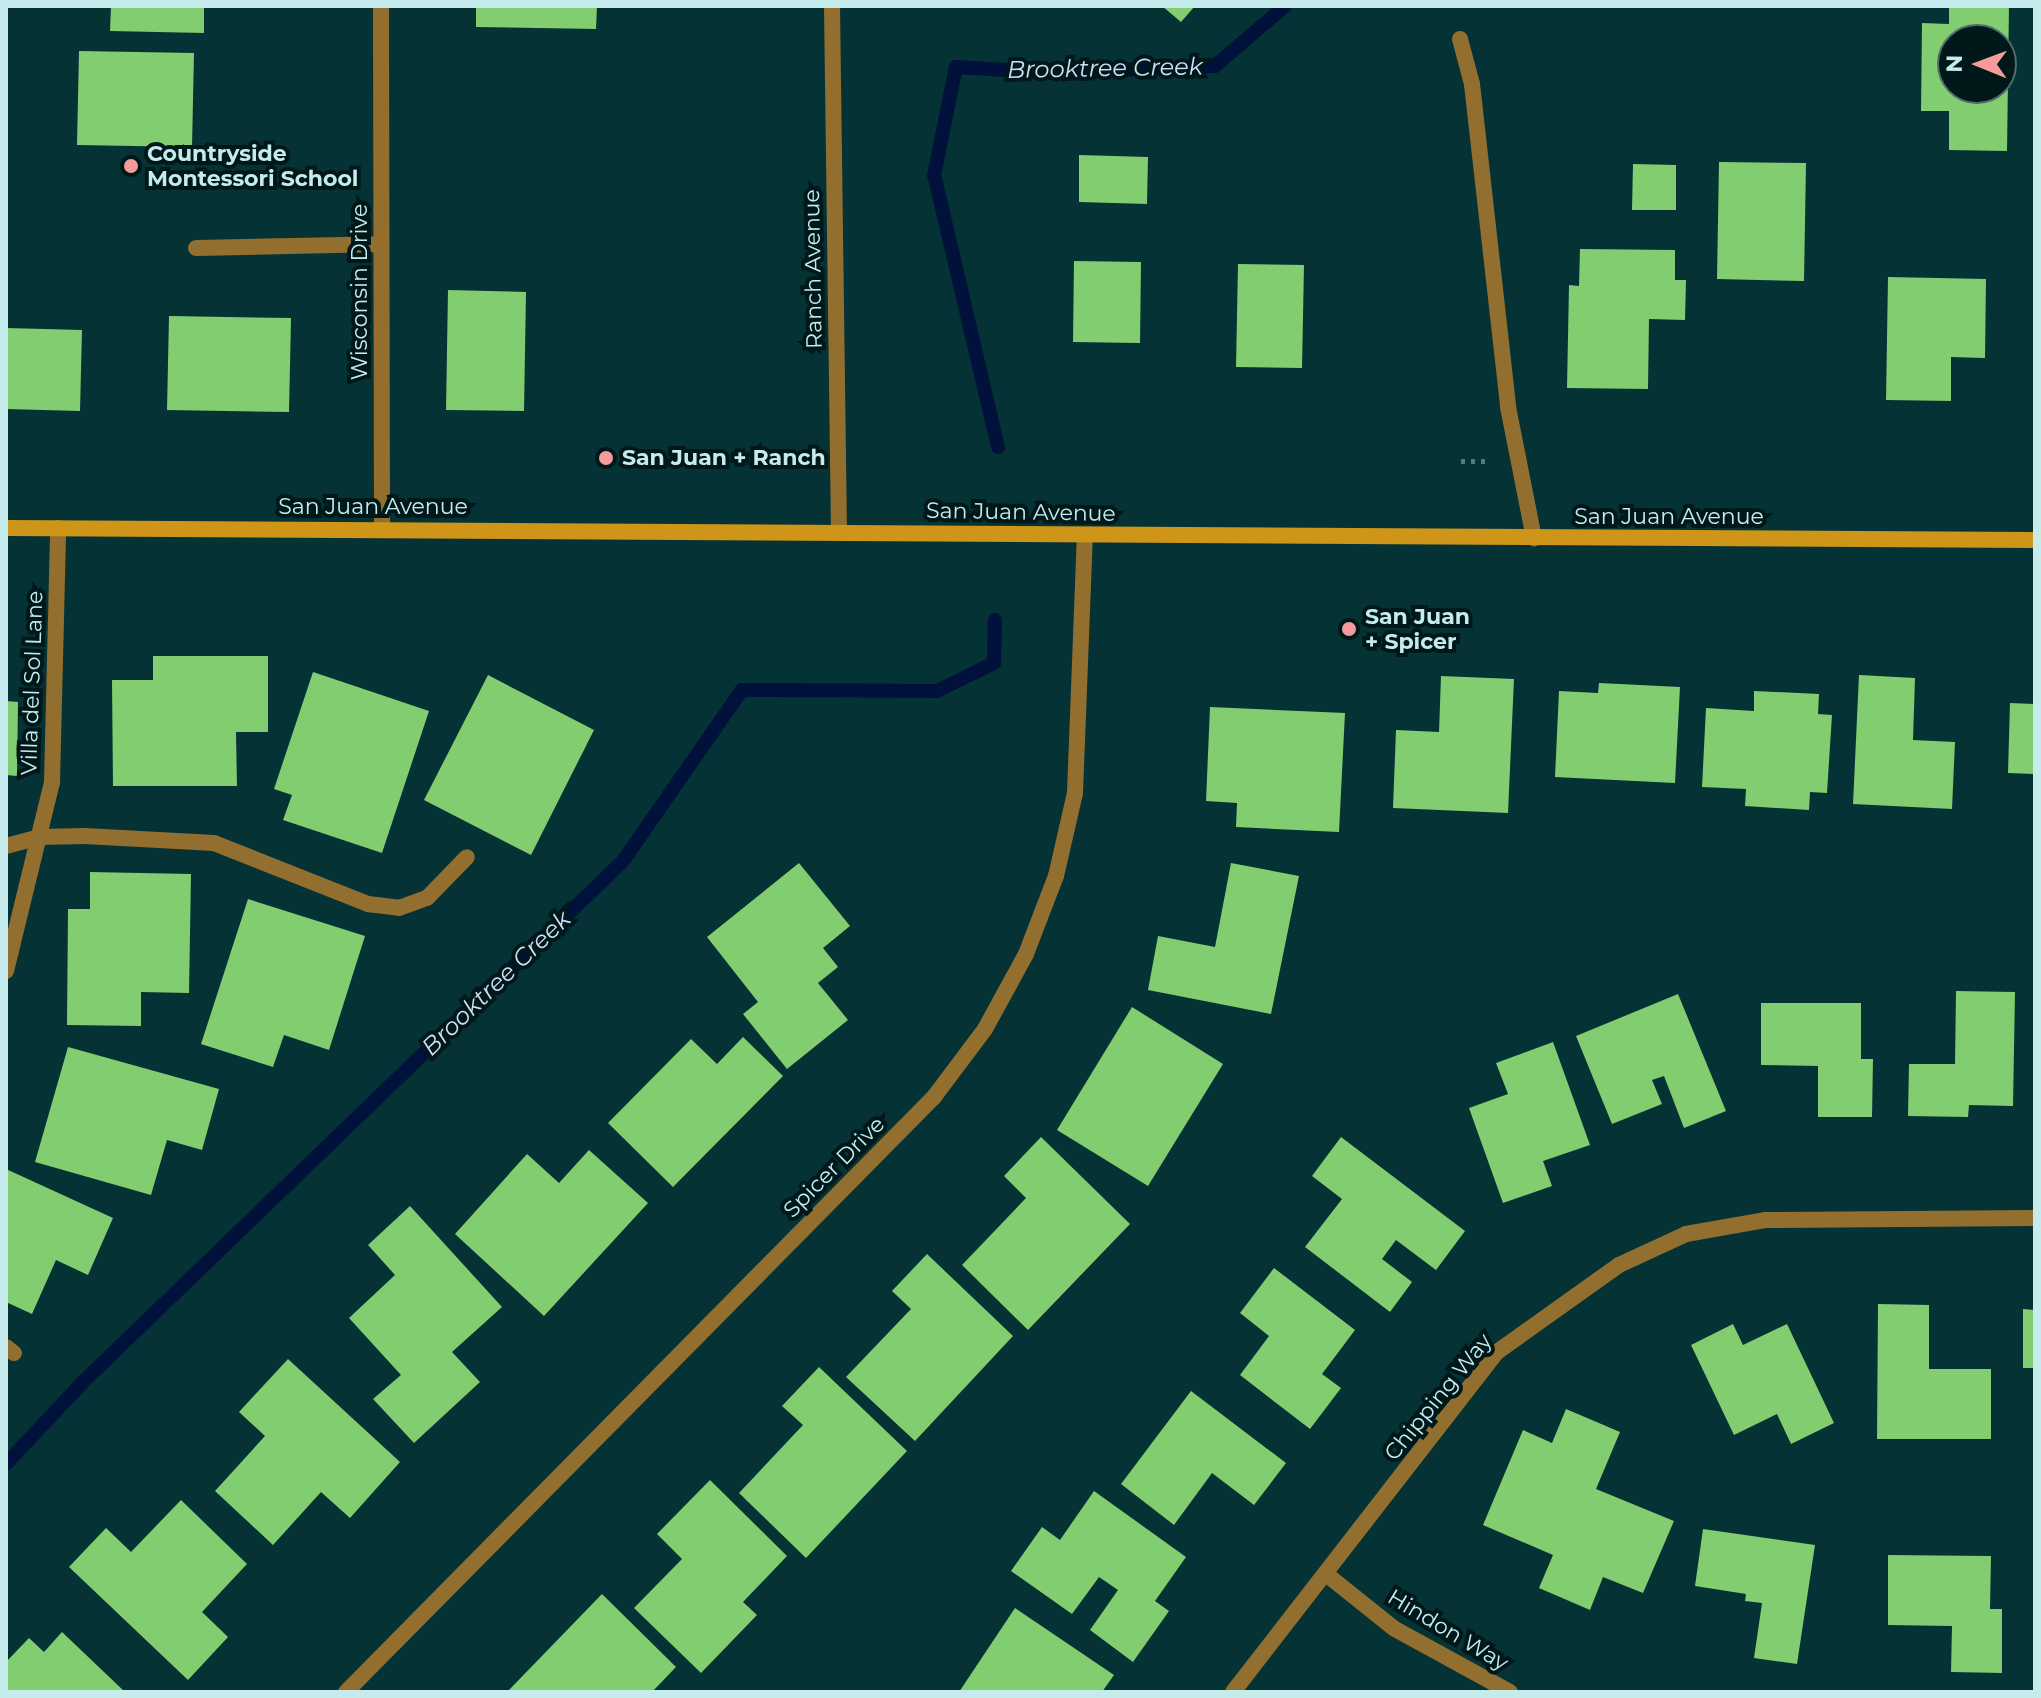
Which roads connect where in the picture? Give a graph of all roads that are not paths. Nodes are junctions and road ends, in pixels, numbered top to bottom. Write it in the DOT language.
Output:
graph roads {
  1 [pos="381,6"];
  2 [pos="832,6"];
  3 [pos="1460,39"];
  4 [pos="381,244"];
  5 [pos="196,248"];
  6 [pos="6,528"];
  7 [pos="58,528"];
  8 [pos="382,529"];
  9 [pos="839,532"];
  10 [pos="1085,536"];
  11 [pos="1534,538"];
  12 [pos="2035,540"];
  13 [pos="40,837"];
  14 [pos="6,846"];
  15 [pos="467,857"];
  16 [pos="6,971"];
  17 [pos="2035,1218"];
  18 [pos="1326,1574"];
  19 [pos="346,1692"];
  20 [pos="1233,1692"];
  21 [pos="1510,1692"];
  1 -- 4 [label="street, Wisconsin Drive"];
  2 -- 9 [label="street, Ranch Avenue"];
  3 -- 11 [label="street"];
  4 -- 5 [label="street"];
  4 -- 8 [label="street, Wisconsin Drive"];
  6 -- 7 [label="main road, San Juan Avenue"];
  7 -- 8 [label="main road, San Juan Avenue"];
  7 -- 13 [label="street, Villa del Sol Lane"];
  8 -- 9 [label="main road, San Juan Avenue"];
  9 -- 10 [label="main road, San Juan Avenue"];
  10 -- 11 [label="main road, San Juan Avenue"];
  10 -- 19 [label="street, Spicer Drive"];
  11 -- 12 [label="main road, San Juan Avenue"];
  13 -- 14 [label="street"];
  13 -- 15 [label="street"];
  13 -- 16 [label="street, Villa del Sol Lane"];
  17 -- 18 [label="street, Chipping Way"];
  18 -- 20 [label="street, Chipping Way"];
  18 -- 21 [label="street, Hindon Way"];
}
